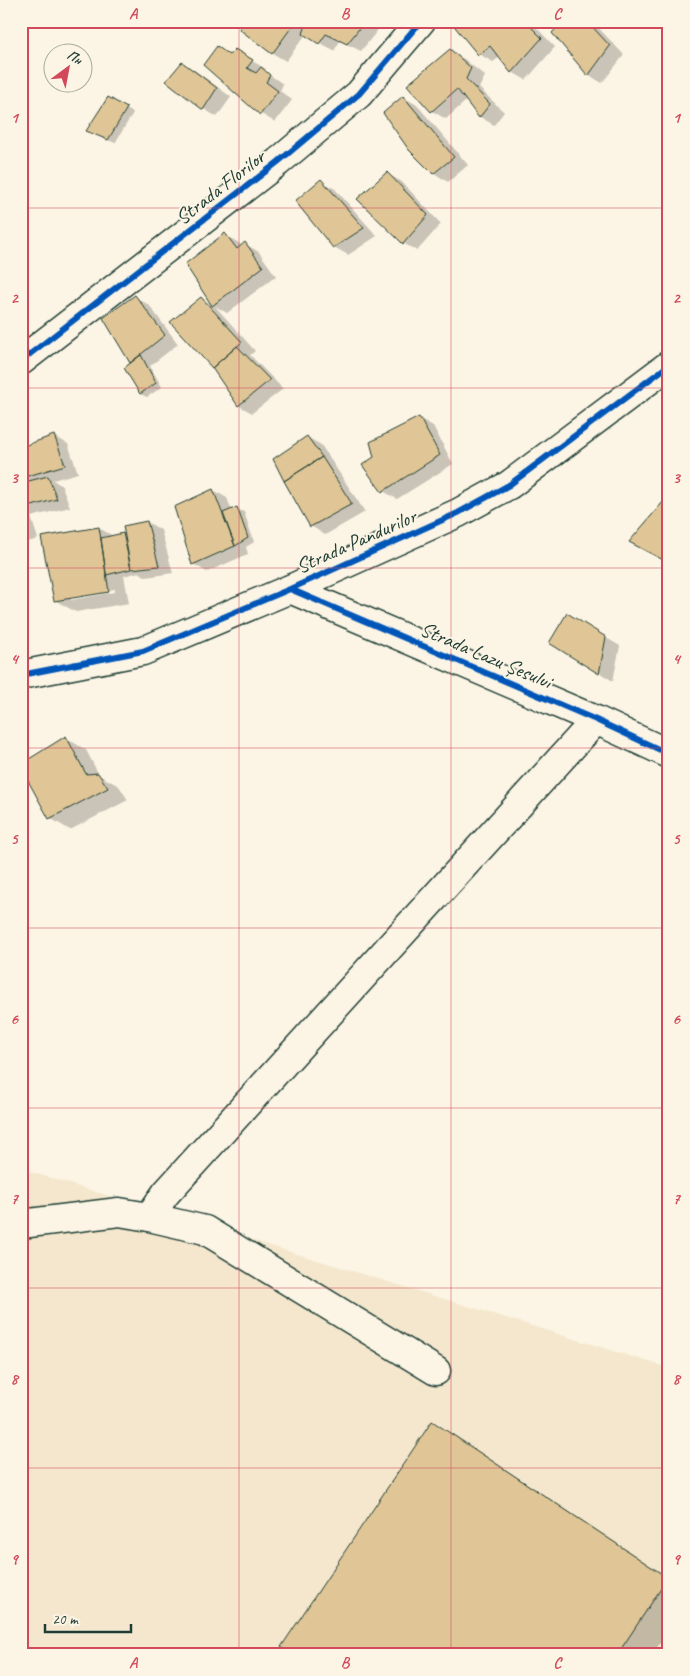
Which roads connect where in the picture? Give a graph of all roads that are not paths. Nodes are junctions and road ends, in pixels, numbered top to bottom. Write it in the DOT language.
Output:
graph roads {
  1 [pos="421,21"];
  2 [pos="21,361"];
  3 [pos="669,365"];
  4 [pos="290,589"];
  5 [pos="21,675"];
  6 [pos="596,720"];
  7 [pos="669,754"];
  8 [pos="149,1217"];
  9 [pos="21,1224"];
  10 [pos="436,1371"];
  1 -- 2 [label="street, Strada Florilor"];
  3 -- 4 [label="street, Strada Pandurilor"];
  4 -- 5 [label="street, Strada Pandurilor"];
  4 -- 6 [label="street, Strada Lazu Șesului"];
  6 -- 7 [label="street, Strada Lazu Șesului"];
  6 -- 8 [label="street"];
  8 -- 9 [label="street"];
  8 -- 10 [label="street"];
}
